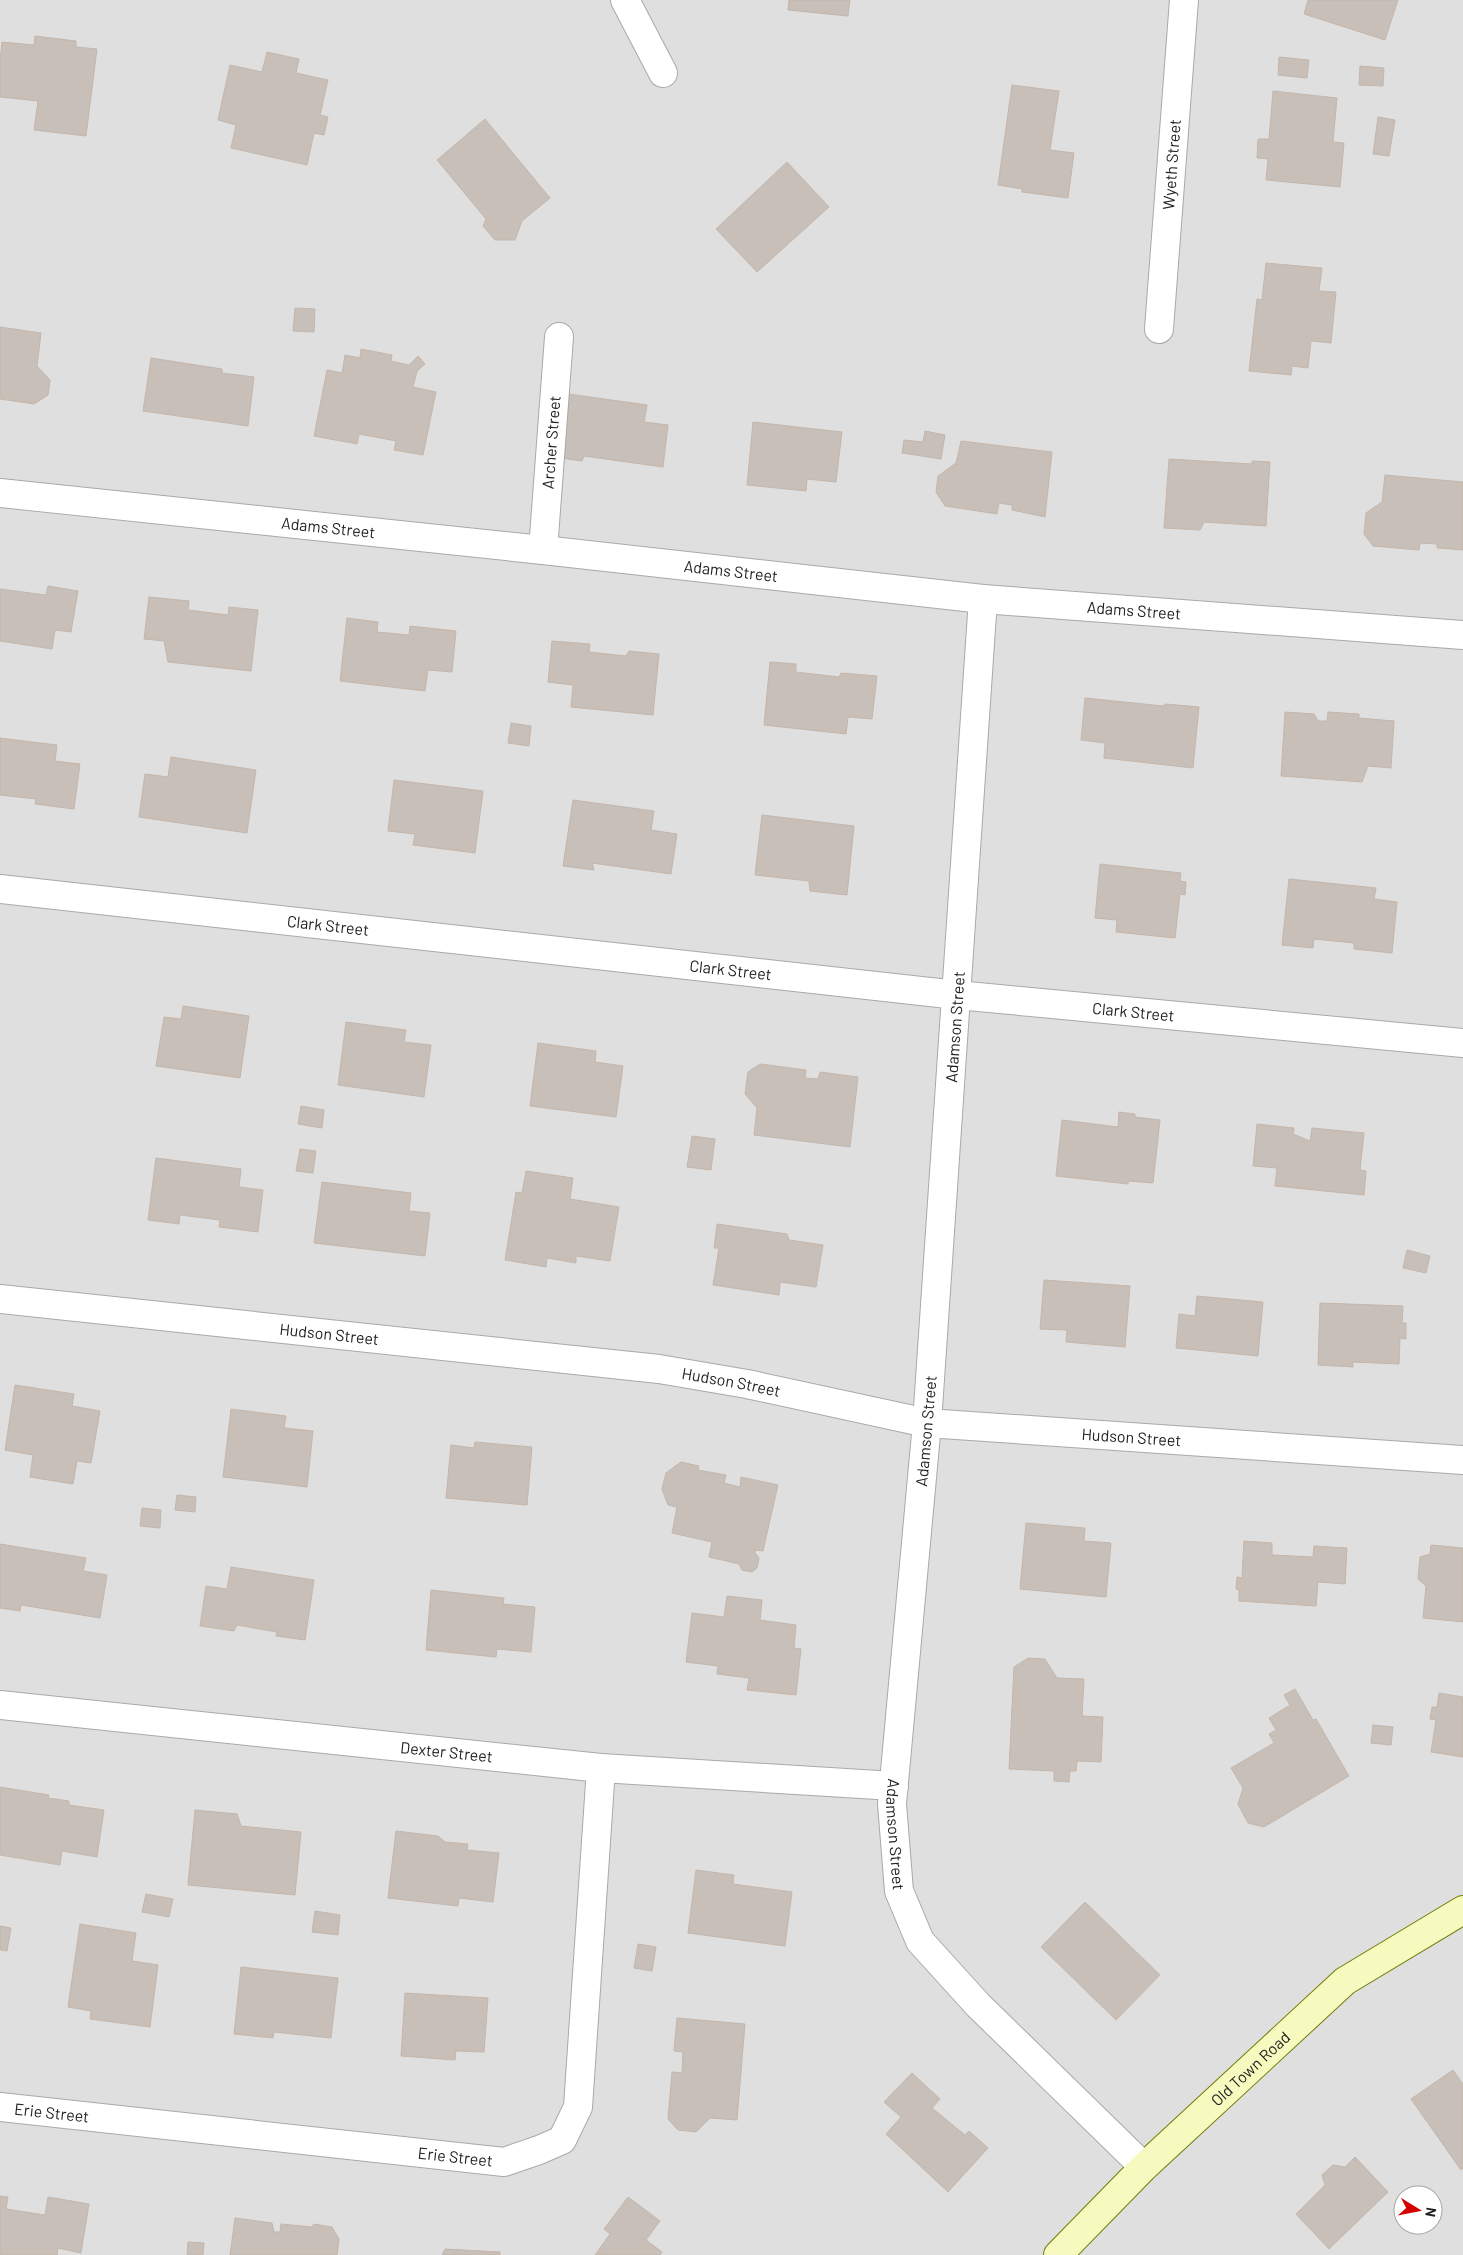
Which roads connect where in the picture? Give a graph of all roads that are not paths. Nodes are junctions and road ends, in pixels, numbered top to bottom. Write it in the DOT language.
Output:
graph roads {
  1 [pos="625,0"];
  2 [pos="1184,0"];
  3 [pos="663,73"];
  4 [pos="1159,329"];
  5 [pos="559,337"];
  6 [pos="0,493"];
  7 [pos="542,550"];
  8 [pos="983,598"];
  9 [pos="1463,635"];
  10 [pos="0,889"];
  11 [pos="957,995"];
  12 [pos="1463,1043"];
  13 [pos="0,1299"];
  14 [pos="927,1423"];
  15 [pos="1463,1460"];
  16 [pos="0,1705"];
  17 [pos="601,1768"];
  18 [pos="894,1786"];
  19 [pos="1463,1910"];
  20 [pos="0,2107"];
  21 [pos="1144,2167"];
  22 [pos="1058,2255"];
  1 -- 3 [label="street"];
  2 -- 4 [label="street, Wyeth Street"];
  5 -- 7 [label="street, Archer Street"];
  6 -- 7 [label="street, Adams Street"];
  7 -- 8 [label="street, Adams Street"];
  8 -- 9 [label="street, Adams Street"];
  8 -- 11 [label="street, Adamson Street"];
  10 -- 11 [label="street, Clark Street"];
  11 -- 12 [label="street, Clark Street"];
  11 -- 14 [label="street, Adamson Street"];
  13 -- 14 [label="street, Hudson Street"];
  14 -- 15 [label="street, Hudson Street"];
  14 -- 18 [label="street, Adamson Street"];
  16 -- 17 [label="street, Dexter Street"];
  17 -- 18 [label="street, Dexter Street"];
  17 -- 20 [label="street, Erie Street"];
  18 -- 21 [label="street, Adamson Street"];
  19 -- 21 [label="main road, Old Town Road"];
  21 -- 22 [label="main road, Old Town Road"];
}
